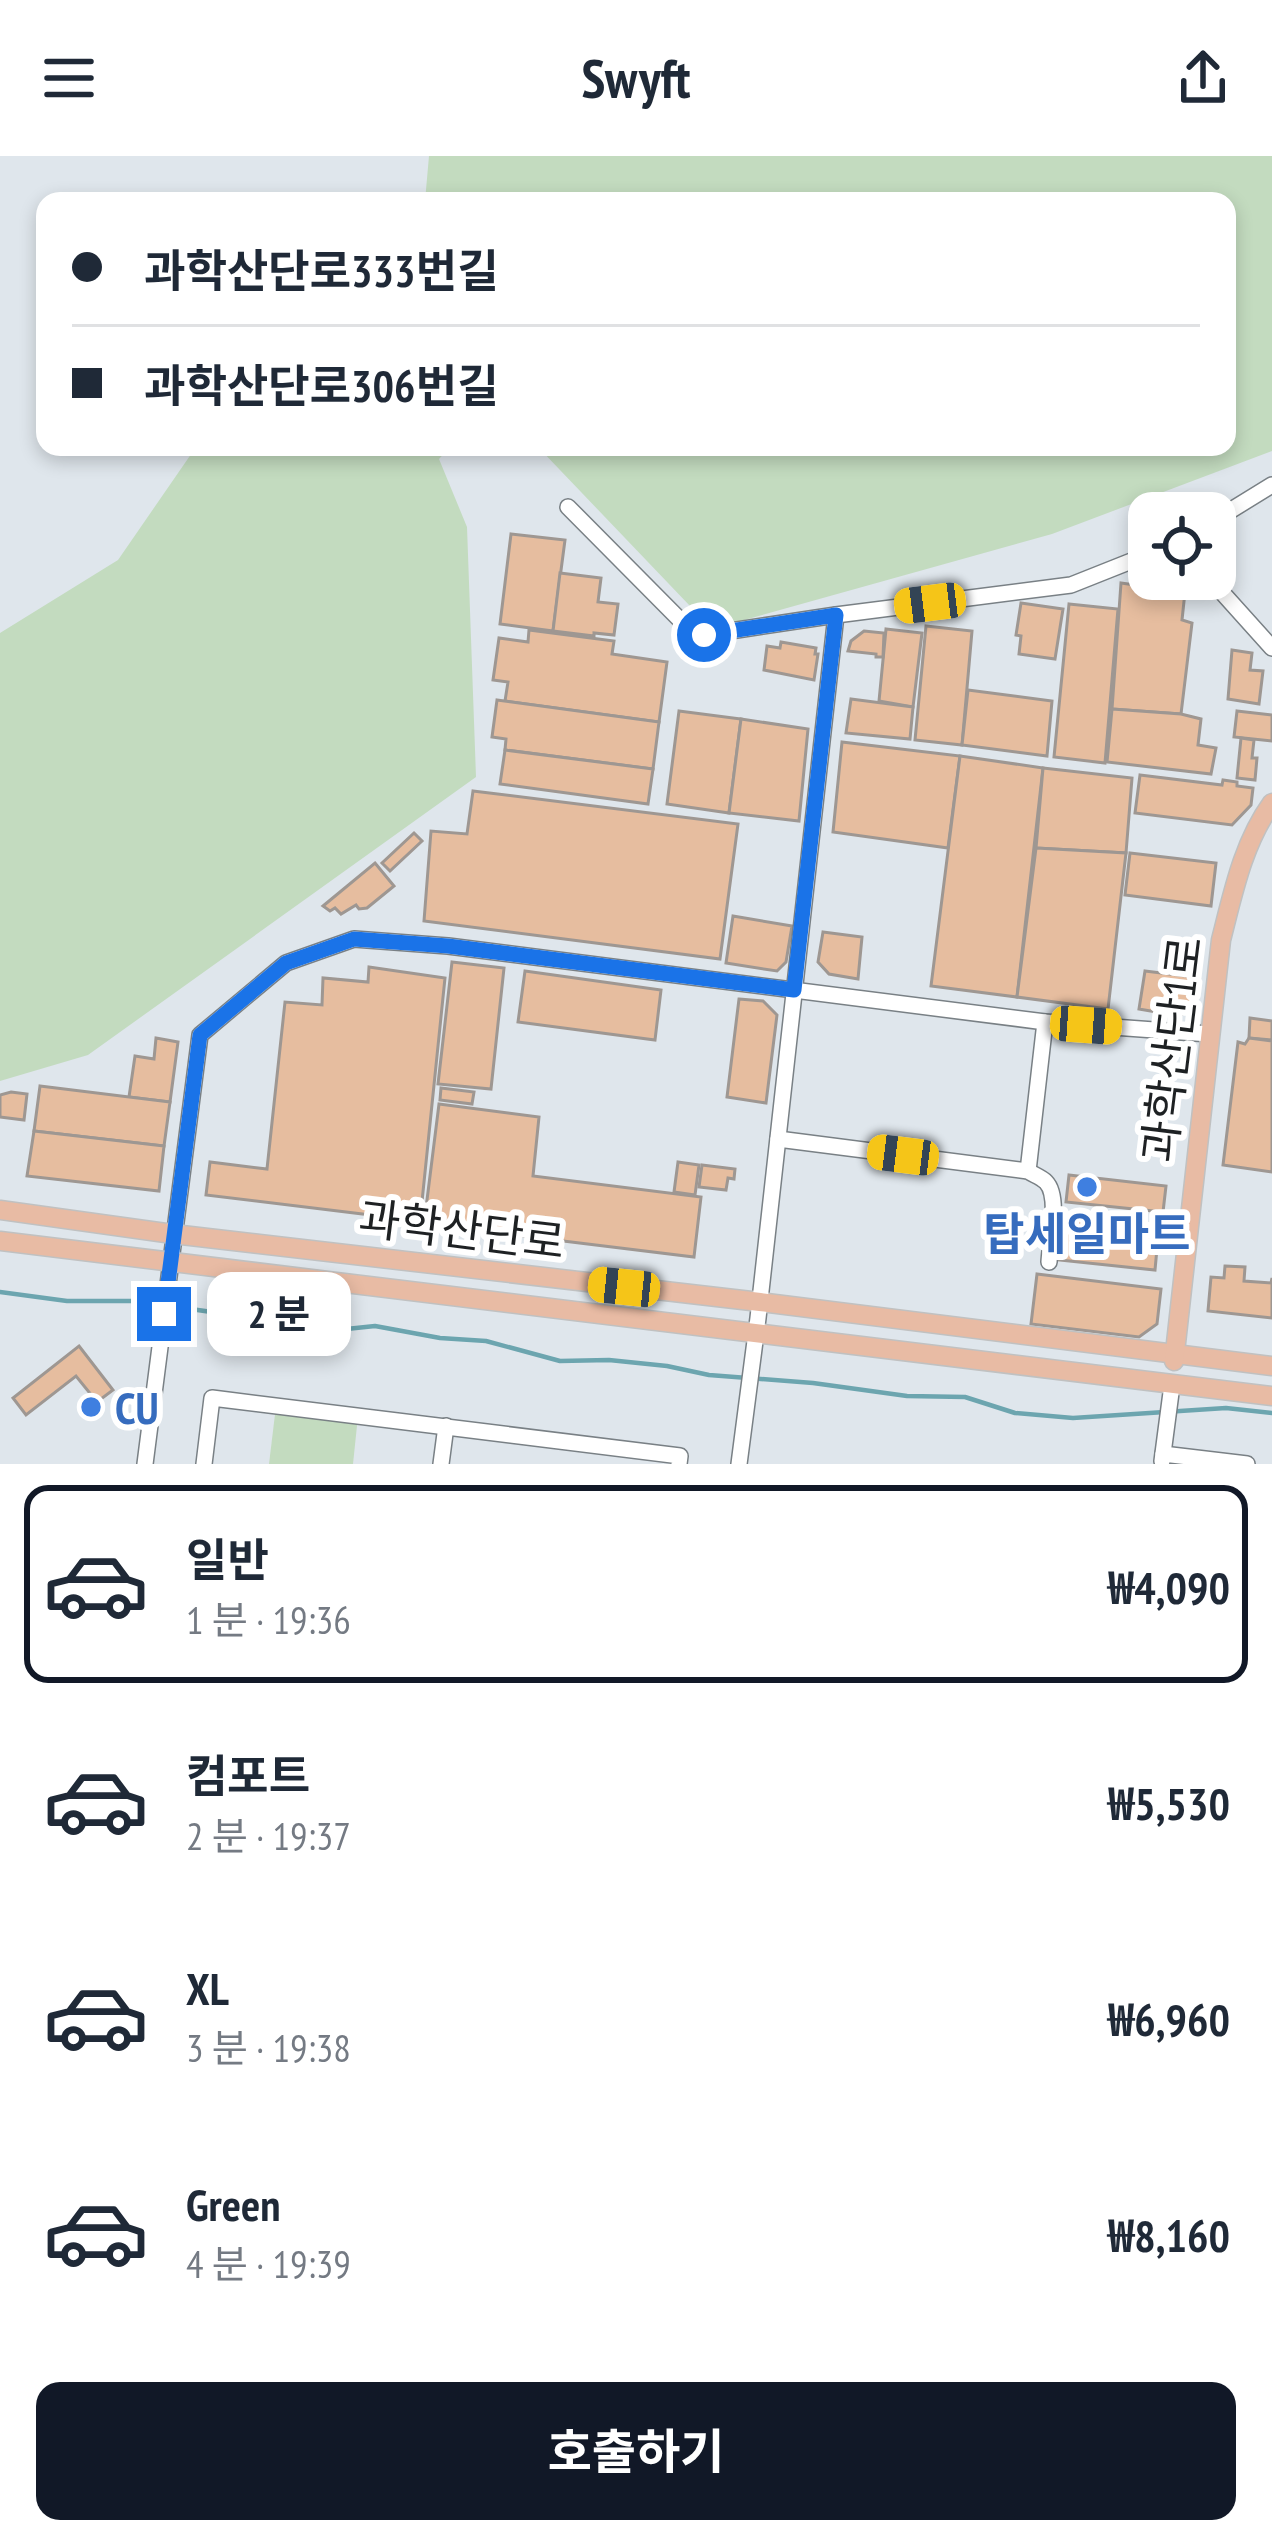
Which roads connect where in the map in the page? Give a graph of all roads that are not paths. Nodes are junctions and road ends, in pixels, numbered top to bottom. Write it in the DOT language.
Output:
graph roads {
  1 [pos="1272,485"];
  2 [pos="568,507"];
  3 [pos="1236,507"];
  4 [pos="1128,562"];
  5 [pos="1229,600"];
  6 [pos="836,615"];
  7 [pos="1272,648"];
  8 [pos="1272,803"];
  9 [pos="794,990"];
  10 [pos="1045,1022"];
  11 [pos="1208,1034"];
  12 [pos="778,1139"];
  13 [pos="1028,1171"];
  14 [pos="0,1210"];
  15 [pos="0,1240"];
  16 [pos="171,1248"];
  17 [pos="1049,1262"];
  18 [pos="758,1318"];
  19 [pos="1174,1354"];
  20 [pos="1272,1366"];
  21 [pos="1171,1394"];
  22 [pos="1272,1396"];
  23 [pos="446,1426"];
  24 [pos="1162,1459"];
  25 [pos="145,1464"];
  26 [pos="204,1464"];
  27 [pos="441,1464"];
  28 [pos="679,1464"];
  29 [pos="739,1464"];
  30 [pos="1247,1464"];
  1 -- 3 [label="street"];
  2 -- 6 [label="street"];
  4 -- 6 [label="street"];
  5 -- 7 [label="street"];
  6 -- 9 [label="street"];
  8 -- 11 [label="main road, 과학산단1로"];
  9 -- 10 [label="street"];
  9 -- 12 [label="street"];
  9 -- 16 [label="street"];
  10 -- 11 [label="street"];
  10 -- 13 [label="street"];
  11 -- 19 [label="main road, 과학산단1로"];
  12 -- 13 [label="street"];
  12 -- 18 [label="street"];
  13 -- 17 [label="street"];
  14 -- 16 [label="main road, 과학산단로"];
  15 -- 16 [label="main road, 과학산단로"];
  16 -- 18 [label="main road, 과학산단로"];
  16 -- 18 [label="main road, 과학산단로"];
  16 -- 25 [label="street"];
  18 -- 19 [label="main road, 과학산단로"];
  18 -- 21 [label="main road, 과학산단로"];
  18 -- 29 [label="street"];
  19 -- 20 [label="main road, 과학산단로"];
  19 -- 21 [label="main road, 과학산단1로"];
  21 -- 22 [label="main road, 과학산단로"];
  21 -- 24 [label="street"];
  23 -- 26 [label="street"];
  23 -- 27 [label="street"];
  23 -- 28 [label="street"];
  24 -- 30 [label="street"];
}
